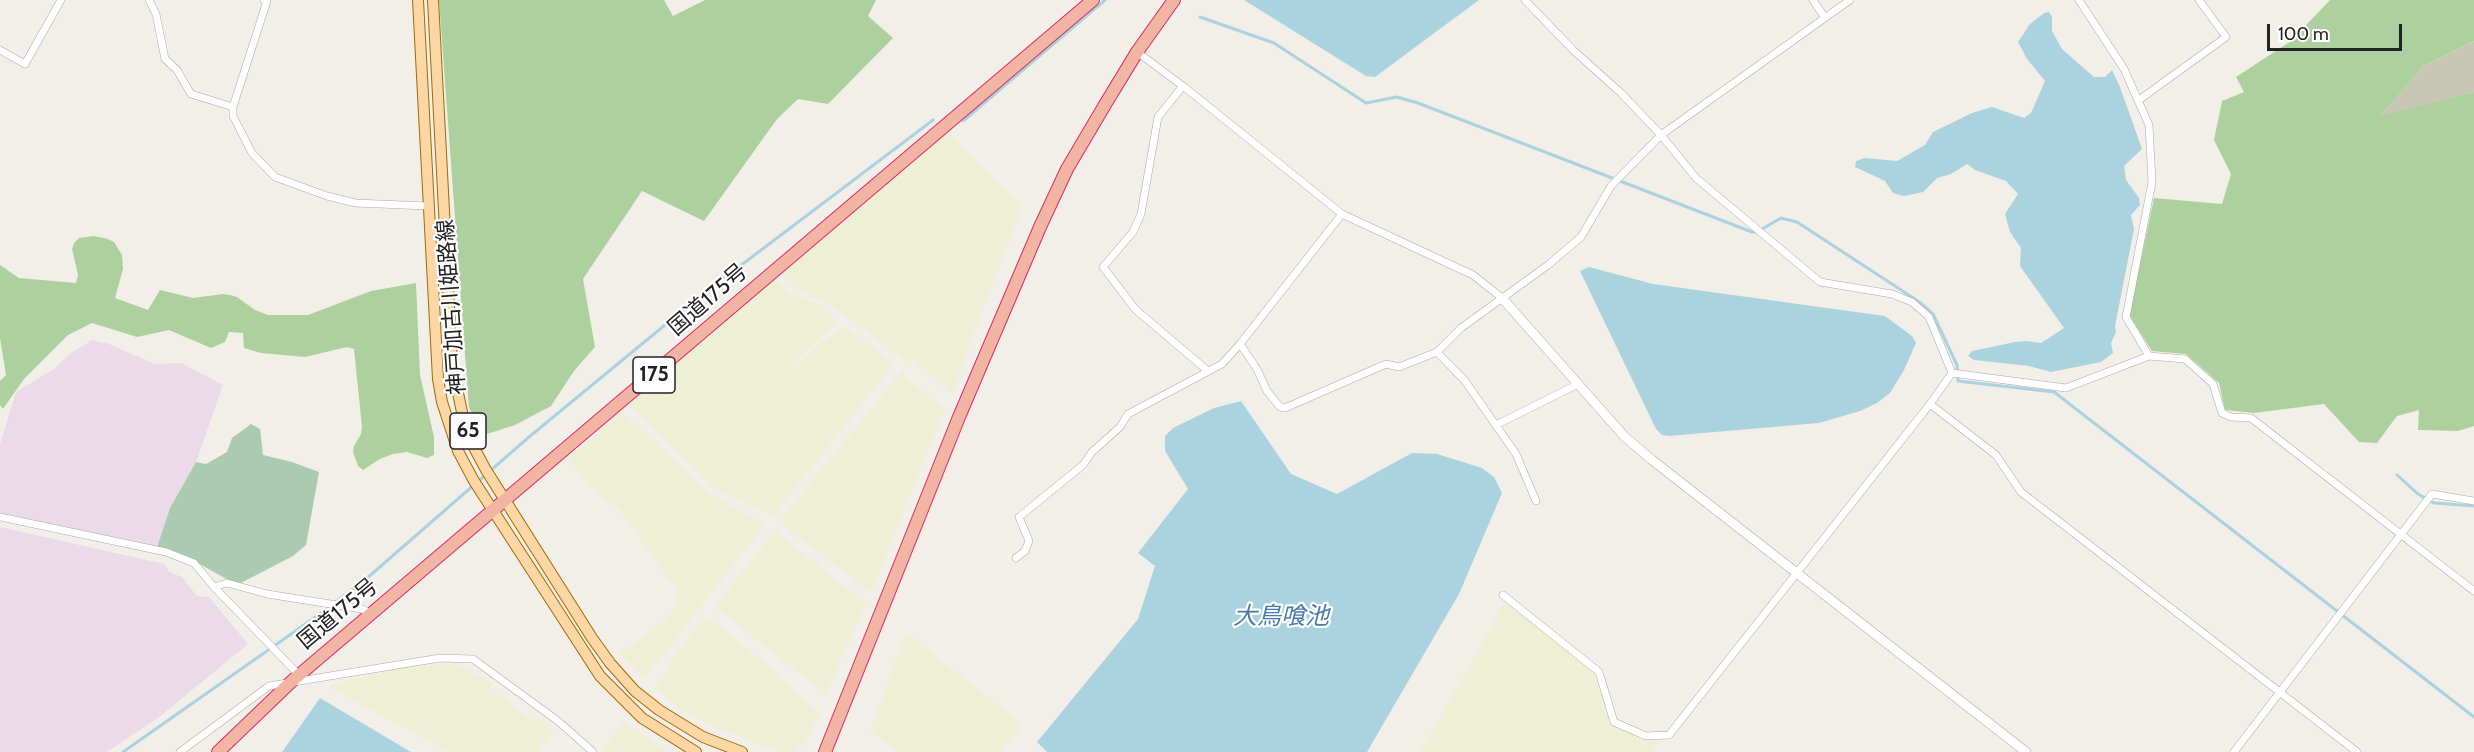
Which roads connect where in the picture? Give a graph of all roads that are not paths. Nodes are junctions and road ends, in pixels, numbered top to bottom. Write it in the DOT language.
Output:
graph roads {
  1 [pos="61,0"];
  2 [pos="149,0"];
  3 [pos="264,0"];
  4 [pos="418,0"];
  5 [pos="434,0"];
  6 [pos="1093,0"];
  7 [pos="1174,0"];
  8 [pos="1525,0"];
  9 [pos="1813,0"];
  10 [pos="1850,0"];
  11 [pos="2079,0"];
  12 [pos="2199,0"];
  13 [pos="1826,18"];
  14 [pos="0,50"];
  15 [pos="1137,52"];
  16 [pos="1183,86"];
  17 [pos="2139,100"];
  18 [pos="233,107"];
  19 [pos="1661,135"];
  20 [pos="428,206"];
  21 [pos="1342,214"];
  22 [pos="1502,298"];
  23 [pos="1240,344"];
  24 [pos="1437,352"];
  25 [pos="2149,357"];
  26 [pos="1208,371"];
  27 [pos="1952,373"];
  28 [pos="1578,384"];
  29 [pos="1930,404"];
  30 [pos="1496,425"];
  31 [pos="505,499"];
  32 [pos="1536,501"];
  33 [pos="2474,501"];
  34 [pos="493,509"];
  35 [pos="0,517"];
  36 [pos="2402,535"];
  37 [pos="1016,558"];
  38 [pos="1797,573"];
  39 [pos="214,587"];
  40 [pos="2474,591"];
  41 [pos="1503,596"];
  42 [pos="372,614"];
  43 [pos="296,678"];
  44 [pos="2279,692"];
  45 [pos="180,752"];
  46 [pos="218,752"];
  47 [pos="593,752"];
  48 [pos="696,752"];
  49 [pos="742,752"];
  50 [pos="825,752"];
  51 [pos="2026,752"];
  52 [pos="2234,752"];
  53 [pos="2357,752"];
  1 -- 14 [label="street"];
  2 -- 18 [label="street"];
  3 -- 18 [label="street"];
  4 -- 20 [label="main road, 神戸加古川姫路線 / 65"];
  5 -- 31 [label="main road, 神戸加古川姫路線 / 65"];
  6 -- 31 [label="highway, 国道175号 / 175"];
  7 -- 15 [label="highway"];
  8 -- 19 [label="street"];
  9 -- 13 [label="street"];
  10 -- 13 [label="street"];
  11 -- 17 [label="street"];
  12 -- 17 [label="street"];
  13 -- 19 [label="street"];
  15 -- 16 [label="street"];
  15 -- 50 [label="highway"];
  16 -- 21 [label="street"];
  16 -- 26 [label="street"];
  17 -- 25 [label="street"];
  18 -- 20 [label="street"];
  19 -- 22 [label="street"];
  19 -- 27 [label="street"];
  20 -- 34 [label="main road, 神戸加古川姫路線 / 65"];
  21 -- 22 [label="street"];
  21 -- 23 [label="street"];
  22 -- 24 [label="street"];
  22 -- 28 [label="street"];
  23 -- 24 [label="street"];
  23 -- 26 [label="street"];
  24 -- 30 [label="street"];
  25 -- 27 [label="street"];
  25 -- 36 [label="street"];
  26 -- 37 [label="street"];
  27 -- 29 [label="street"];
  28 -- 30 [label="street"];
  28 -- 38 [label="street"];
  29 -- 38 [label="street"];
  29 -- 44 [label="street"];
  30 -- 32 [label="street"];
  31 -- 34 [label="highway, 国道175号 / 175"];
  31 -- 49 [label="main road, 神戸加古川姫路線 / 65"];
  33 -- 36 [label="street"];
  34 -- 42 [label="highway, 国道175号 / 175"];
  34 -- 48 [label="main road, 神戸加古川姫路線 / 65"];
  35 -- 39 [label="street"];
  36 -- 40 [label="street"];
  36 -- 44 [label="street"];
  38 -- 41 [label="street"];
  38 -- 51 [label="street"];
  39 -- 42 [label="street"];
  39 -- 43 [label="street"];
  42 -- 43 [label="highway, 国道175号 / 175"];
  43 -- 45 [label="street"];
  43 -- 46 [label="highway, 国道175号 / 175"];
  43 -- 47 [label="street"];
  44 -- 52 [label="street"];
  44 -- 53 [label="street"];
}
